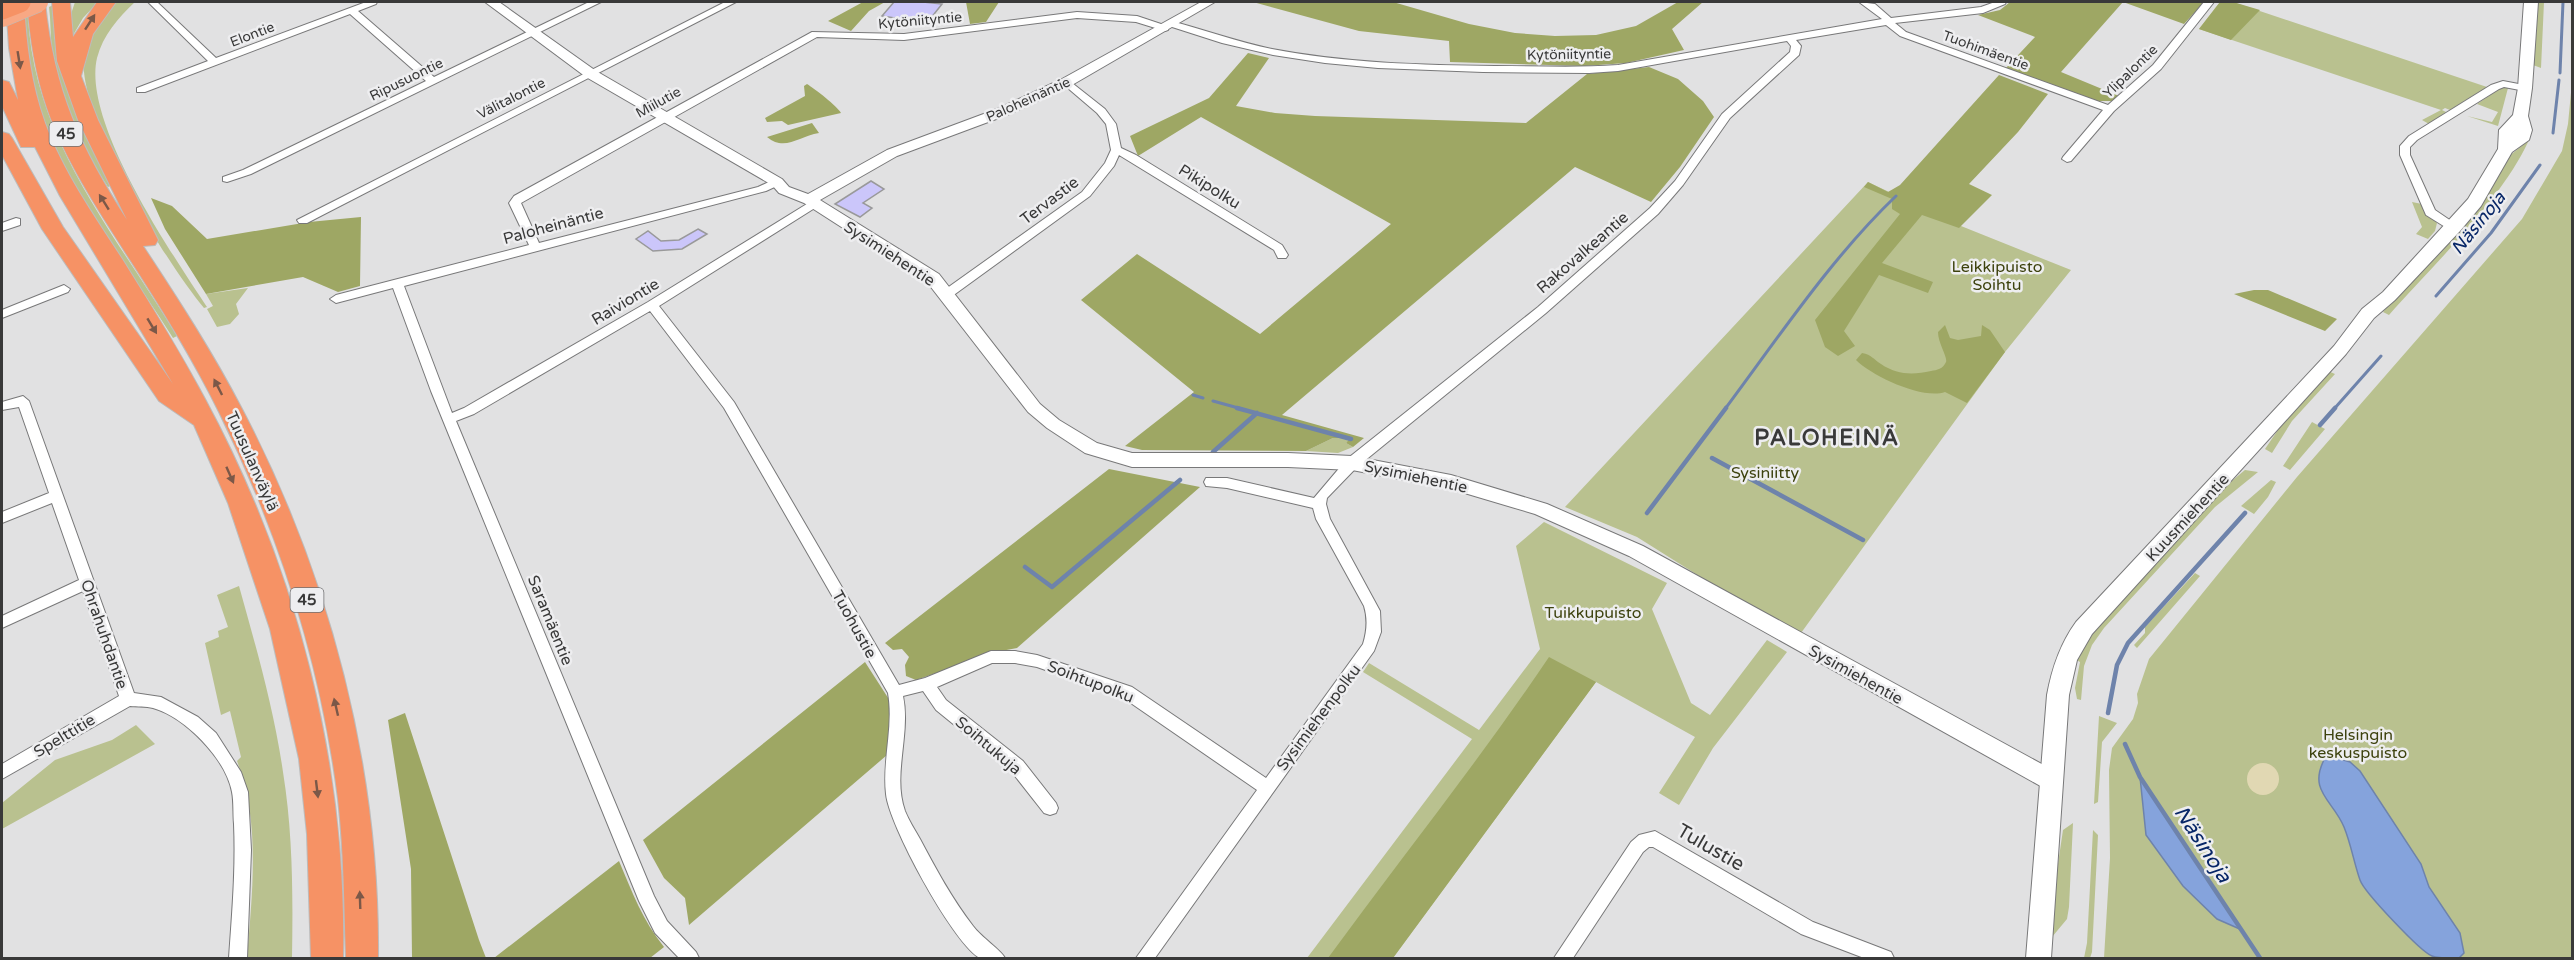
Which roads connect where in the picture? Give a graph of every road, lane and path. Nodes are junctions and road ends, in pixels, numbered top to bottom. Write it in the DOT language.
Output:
graph roads {
  1 [pos="15,2"];
  2 [pos="20,2"];
  3 [pos="37,2"];
  4 [pos="61,2"];
  5 [pos="107,2"];
  6 [pos="152,2"];
  7 [pos="373,2"];
  8 [pos="491,2"];
  9 [pos="596,2"];
  10 [pos="731,2"];
  11 [pos="1209,2"];
  12 [pos="1863,2"];
  13 [pos="2002,2"];
  14 [pos="2210,2"];
  15 [pos="2531,2"];
  16 [pos="2,9"];
  17 [pos="351,10"];
  18 [pos="2,17"];
  19 [pos="1890,21"];
  20 [pos="1168,26"];
  21 [pos="532,33"];
  22 [pos="820,33"];
  23 [pos="1790,38"];
  24 [pos="216,63"];
  25 [pos="591,74"];
  26 [pos="434,82"];
  27 [pos="1067,82"];
  28 [pos="2,86"];
  29 [pos="2525,87"];
  30 [pos="76,88"];
  31 [pos="141,90"];
  32 [pos="2110,109"];
  33 [pos="665,115"];
  34 [pos="2,138"];
  35 [pos="1116,150"];
  36 [pos="2,158"];
  37 [pos="2067,159"];
  38 [pos="57,172"];
  39 [pos="227,179"];
  40 [pos="777,182"];
  41 [pos="812,202"];
  42 [pos="40,207"];
  43 [pos="303,220"];
  44 [pos="16,222"];
  45 [pos="2,227"];
  46 [pos="2454,227"];
  47 [pos="536,248"];
  48 [pos="1282,255"];
  49 [pos="150,273"];
  50 [pos="397,284"];
  51 [pos="64,289"];
  52 [pos="947,294"];
  53 [pos="336,299"];
  54 [pos="652,305"];
  55 [pos="2,314"];
  56 [pos="2,406"];
  57 [pos="449,419"];
  58 [pos="205,422"];
  59 [pos="1352,463"];
  60 [pos="1211,482"];
  61 [pos="57,495"];
  62 [pos="1318,504"];
  63 [pos="2,518"];
  64 [pos="87,583"];
  65 [pos="2,622"];
  66 [pos="927,684"];
  67 [pos="895,692"];
  68 [pos="128,699"];
  69 [pos="2,772"];
  70 [pos="2052,781"];
  71 [pos="1266,787"];
  72 [pos="1050,808"];
  73 [pos="326,873"];
  74 [pos="237,958"];
  75 [pos="314,958"];
  76 [pos="327,958"];
  77 [pos="362,958"];
  78 [pos="690,958"];
  79 [pos="996,958"];
  80 [pos="1144,958"];
  81 [pos="1563,958"];
  82 [pos="1885,958"];
  83 [pos="2038,958"];
  1 -- 38 [label="highway, Tuusulanväylä / 45, one-way"];
  2 -- 16 [label="highway, bridge"];
  3 -- 18 [label="highway, bridge"];
  49 -- 3 [label="highway, Tuusulanväylä / 45, one-way"];
  4 -- 30 [label="highway"];
  30 -- 5 [label="highway, one-way"];
  6 -- 24 [label="street"];
  7 -- 17 [label="street, Elontie"];
  8 -- 21 [label="street, Sysimiehentie"];
  9 -- 21 [label="street, Ripusuontie"];
  10 -- 25 [label="street, Välitalontie"];
  11 -- 20 [label="street, Paloheinäntie"];
  12 -- 19 [label="street, Tuohimäentie"];
  13 -- 19 [label="street, Kytöniityntie"];
  14 -- 32 [label="street, Ylipalontie"];
  15 -- 29 [label="main road, Kuusmiehentie"];
  17 -- 24 [label="street, Elontie"];
  17 -- 26 [label="street"];
  19 -- 23 [label="street, Kytöniityntie"];
  19 -- 32 [label="street, Tuohimäentie"];
  20 -- 22 [label="street, Kytöniityntie"];
  20 -- 23 [label="street, Kytöniityntie"];
  20 -- 27 [label="street, Paloheinäntie"];
  21 -- 25 [label="street, Sysimiehentie"];
  21 -- 26 [label="street, Ripusuontie"];
  22 -- 33 [label="street, Miilutie"];
  23 -- 59 [label="street, Rakovalkeantie"];
  24 -- 31 [label="street, Elontie"];
  25 -- 33 [label="street, Sysimiehentie"];
  25 -- 43 [label="street, Välitalontie"];
  26 -- 39 [label="street, Ripusuontie"];
  27 -- 35 [label="street"];
  27 -- 41 [label="street, Paloheinäntie"];
  28 -- 38 [label="highway"];
  29 -- 46 [label="main road, Kuusmiehentie"];
  29 -- 46 [label="street"];
  30 -- 49 [label="highway"];
  32 -- 37 [label="street, Ylipalontie"];
  33 -- 40 [label="street, Sysimiehentie"];
  33 -- 47 [label="street, Miilutie"];
  34 -- 42 [label="highway"];
  35 -- 48 [label="street, Pikipolku"];
  35 -- 52 [label="street, Tervastie"];
  36 -- 42 [label="highway"];
  38 -- 58 [label="highway, Tuusulanväylä / 45, one-way"];
  40 -- 41 [label="street, Sysimiehentie"];
  40 -- 47 [label="street, Paloheinäntie"];
  41 -- 52 [label="street, Sysimiehentie"];
  41 -- 54 [label="street, Raiviontie"];
  42 -- 58 [label="highway"];
  44 -- 45 [label="street"];
  46 -- 70 [label="main road, Kuusmiehentie"];
  47 -- 50 [label="street, Paloheinäntie"];
  77 -- 49 [label="highway, Tuusulanväylä / 45, one-way"];
  50 -- 53 [label="street, Paloheinäntie"];
  50 -- 57 [label="street, Saramäentie"];
  51 -- 55 [label="street"];
  52 -- 59 [label="street, Sysimiehentie"];
  54 -- 57 [label="street, Raiviontie"];
  54 -- 67 [label="street, Tuohustie"];
  56 -- 61 [label="street, Ohrahuhdantie"];
  57 -- 78 [label="street, Saramäentie"];
  58 -- 73 [label="highway, Tuusulanväylä / 45, one-way"];
  59 -- 62 [label="street"];
  59 -- 70 [label="street, Sysimiehentie"];
  60 -- 62 [label="street"];
  61 -- 63 [label="street"];
  61 -- 64 [label="street, Ohrahuhdantie"];
  62 -- 71 [label="street, Sysimiehenpolku"];
  64 -- 65 [label="street"];
  64 -- 68 [label="street, Ohrahuhdantie"];
  66 -- 67 [label="street, Soihtupolku"];
  66 -- 71 [label="street, Soihtupolku"];
  66 -- 72 [label="street, Soihtukuja"];
  67 -- 79 [label="street, Tuohustie"];
  68 -- 69 [label="street, Spelttitie"];
  68 -- 74 [label="street, Ohrahuhdantie"];
  70 -- 83 [label="main road, Kuusmiehentie"];
  71 -- 80 [label="street, Sysimiehenpolku"];
  73 -- 75 [label="highway"];
  73 -- 76 [label="highway, Tuusulanväylä / 45"];
  81 -- 82 [label="street, Tulustie"];
}
